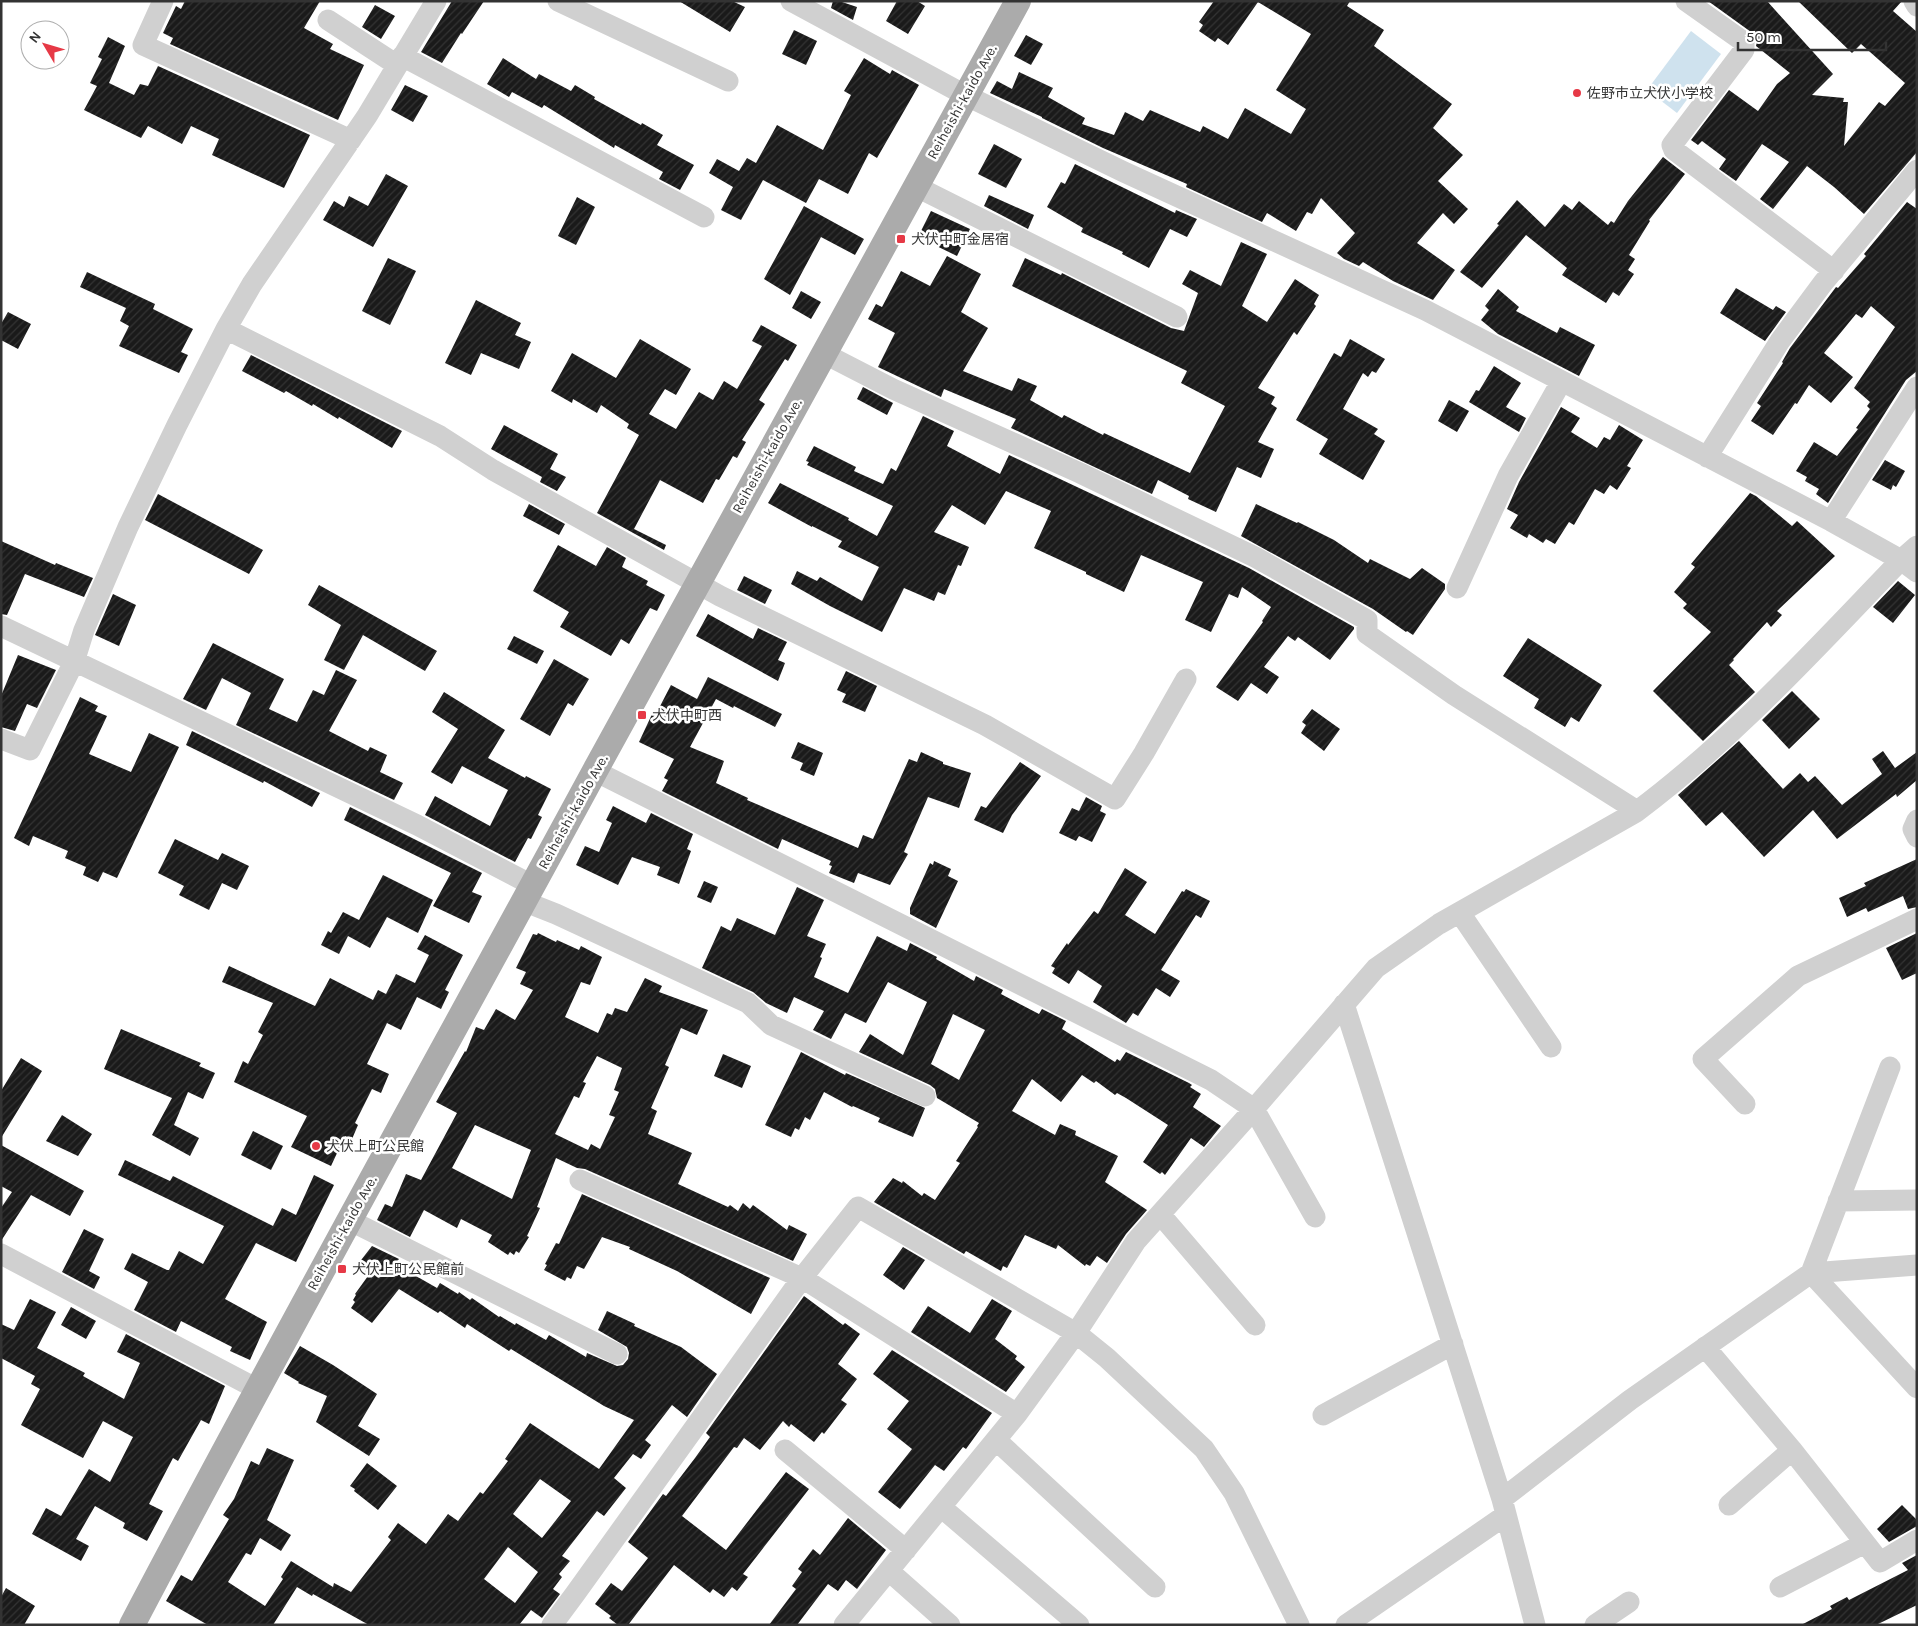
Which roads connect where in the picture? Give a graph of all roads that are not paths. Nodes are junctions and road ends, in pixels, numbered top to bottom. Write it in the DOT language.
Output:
graph roads {
  1 [pos="163,1"];
  2 [pos="436,1"];
  3 [pos="558,1"];
  4 [pos="791,1"];
  5 [pos="1018,1"];
  6 [pos="1686,1"];
  7 [pos="1914,1"];
  8 [pos="1917,6"];
  9 [pos="328,20"];
  10 [pos="400,60"];
  11 [pos="728,81"];
  12 [pos="965,95"];
  13 [pos="351,140"];
  14 [pos="1917,170"];
  15 [pos="915,186"];
  16 [pos="704,217"];
  17 [pos="1834,271"];
  18 [pos="1177,317"];
  19 [pos="226,329"];
  20 [pos="823,353"];
  21 [pos="1561,382"];
  22 [pos="1917,387"];
  23 [pos="1707,457"];
  24 [pos="1831,521"];
  25 [pos="1917,546"];
  26 [pos="1909,566"];
  27 [pos="697,583"];
  28 [pos="1457,588"];
  29 [pos="1,626"];
  30 [pos="74,662"];
  31 [pos="1186,678"];
  32 [pos="1,739"];
  33 [pos="595,771"];
  34 [pos="1636,812"];
  35 [pos="1917,820"];
  36 [pos="1917,837"];
  37 [pos="528,893"];
  38 [pos="1460,913"];
  39 [pos="1917,919"];
  40 [pos="1344,1004"];
  41 [pos="1551,1047"];
  42 [pos="1890,1066"];
  43 [pos="925,1096"];
  44 [pos="1745,1104"];
  45 [pos="1254,1109"];
  46 [pos="580,1180"];
  47 [pos="1917,1200"];
  48 [pos="1838,1201"];
  49 [pos="1160,1214"];
  50 [pos="1314,1217"];
  51 [pos="350,1220"];
  52 [pos="1,1254"];
  53 [pos="1917,1265"];
  54 [pos="1811,1273"];
  55 [pos="802,1278"];
  56 [pos="1255,1325"];
  57 [pos="1076,1333"];
  58 [pos="1453,1344"];
  59 [pos="1705,1347"];
  60 [pos="617,1354"];
  61 [pos="1917,1388"];
  62 [pos="257,1389"];
  63 [pos="1017,1414"];
  64 [pos="1323,1415"];
  65 [pos="996,1440"];
  66 [pos="785,1450"];
  67 [pos="1792,1450"];
  68 [pos="1729,1505"];
  69 [pos="941,1507"];
  70 [pos="1504,1507"];
  71 [pos="1917,1540"];
  72 [pos="1865,1544"];
  73 [pos="906,1550"];
  74 [pos="889,1571"];
  75 [pos="1155,1587"];
  76 [pos="1780,1587"];
  77 [pos="1629,1602"];
  78 [pos="132,1625"];
  79 [pos="552,1625"];
  80 [pos="844,1625"];
  81 [pos="950,1625"];
  82 [pos="1079,1625"];
  83 [pos="1300,1625"];
  84 [pos="1346,1625"];
  85 [pos="1536,1625"];
  86 [pos="1595,1625"];
  1 -- 13 [label="street"];
  2 -- 10 [label="street"];
  3 -- 11 [label="street"];
  4 -- 12 [label="street"];
  5 -- 12 [label="main road, Reiheishi-kaido Ave."];
  6 -- 17 [label="street"];
  7 -- 8 [label="street"];
  9 -- 10 [label="street"];
  10 -- 13 [label="street"];
  10 -- 16 [label="street"];
  12 -- 15 [label="main road, Reiheishi-kaido Ave."];
  12 -- 21 [label="street"];
  13 -- 19 [label="street"];
  14 -- 17 [label="street"];
  15 -- 18 [label="street"];
  15 -- 20 [label="main road, Reiheishi-kaido Ave."];
  17 -- 23 [label="street"];
  19 -- 27 [label="street"];
  19 -- 30 [label="street"];
  20 -- 27 [label="main road, Reiheishi-kaido Ave."];
  20 -- 34 [label="street"];
  21 -- 23 [label="street"];
  21 -- 28 [label="street"];
  22 -- 24 [label="street"];
  23 -- 24 [label="street"];
  24 -- 26 [label="street"];
  25 -- 26 [label="street"];
  26 -- 34 [label="street"];
  27 -- 31 [label="street"];
  27 -- 33 [label="main road, Reiheishi-kaido Ave."];
  29 -- 30 [label="street"];
  30 -- 32 [label="street"];
  30 -- 37 [label="street"];
  33 -- 37 [label="main road, Reiheishi-kaido Ave."];
  33 -- 45 [label="street"];
  34 -- 38 [label="street"];
  35 -- 36 [label="street"];
  37 -- 43 [label="street"];
  37 -- 51 [label="main road, Reiheishi-kaido Ave."];
  38 -- 40 [label="street"];
  38 -- 41 [label="street"];
  39 -- 44 [label="street"];
  40 -- 45 [label="street"];
  40 -- 58 [label="street"];
  42 -- 48 [label="street"];
  45 -- 49 [label="street"];
  45 -- 50 [label="street"];
  46 -- 55 [label="street"];
  47 -- 48 [label="street"];
  48 -- 54 [label="street"];
  49 -- 56 [label="street"];
  49 -- 57 [label="street"];
  51 -- 60 [label="street"];
  51 -- 62 [label="main road, Reiheishi-kaido Ave."];
  52 -- 62 [label="street"];
  53 -- 54 [label="street"];
  54 -- 59 [label="street"];
  54 -- 61 [label="street"];
  55 -- 57 [label="street"];
  55 -- 63 [label="street"];
  55 -- 79 [label="street"];
  57 -- 63 [label="street"];
  57 -- 83 [label="street"];
  58 -- 64 [label="street"];
  58 -- 70 [label="street"];
  59 -- 67 [label="street"];
  59 -- 70 [label="street"];
  62 -- 78 [label="main road, Reiheishi-kaido Ave."];
  63 -- 65 [label="street"];
  65 -- 69 [label="street"];
  65 -- 75 [label="street"];
  66 -- 73 [label="street"];
  67 -- 68 [label="street"];
  67 -- 72 [label="street"];
  69 -- 73 [label="street"];
  69 -- 82 [label="street"];
  70 -- 84 [label="street"];
  70 -- 85 [label="street"];
  71 -- 72 [label="street"];
  72 -- 76 [label="street"];
  73 -- 74 [label="street"];
  74 -- 80 [label="street"];
  74 -- 81 [label="street"];
  77 -- 86 [label="street"];
}
